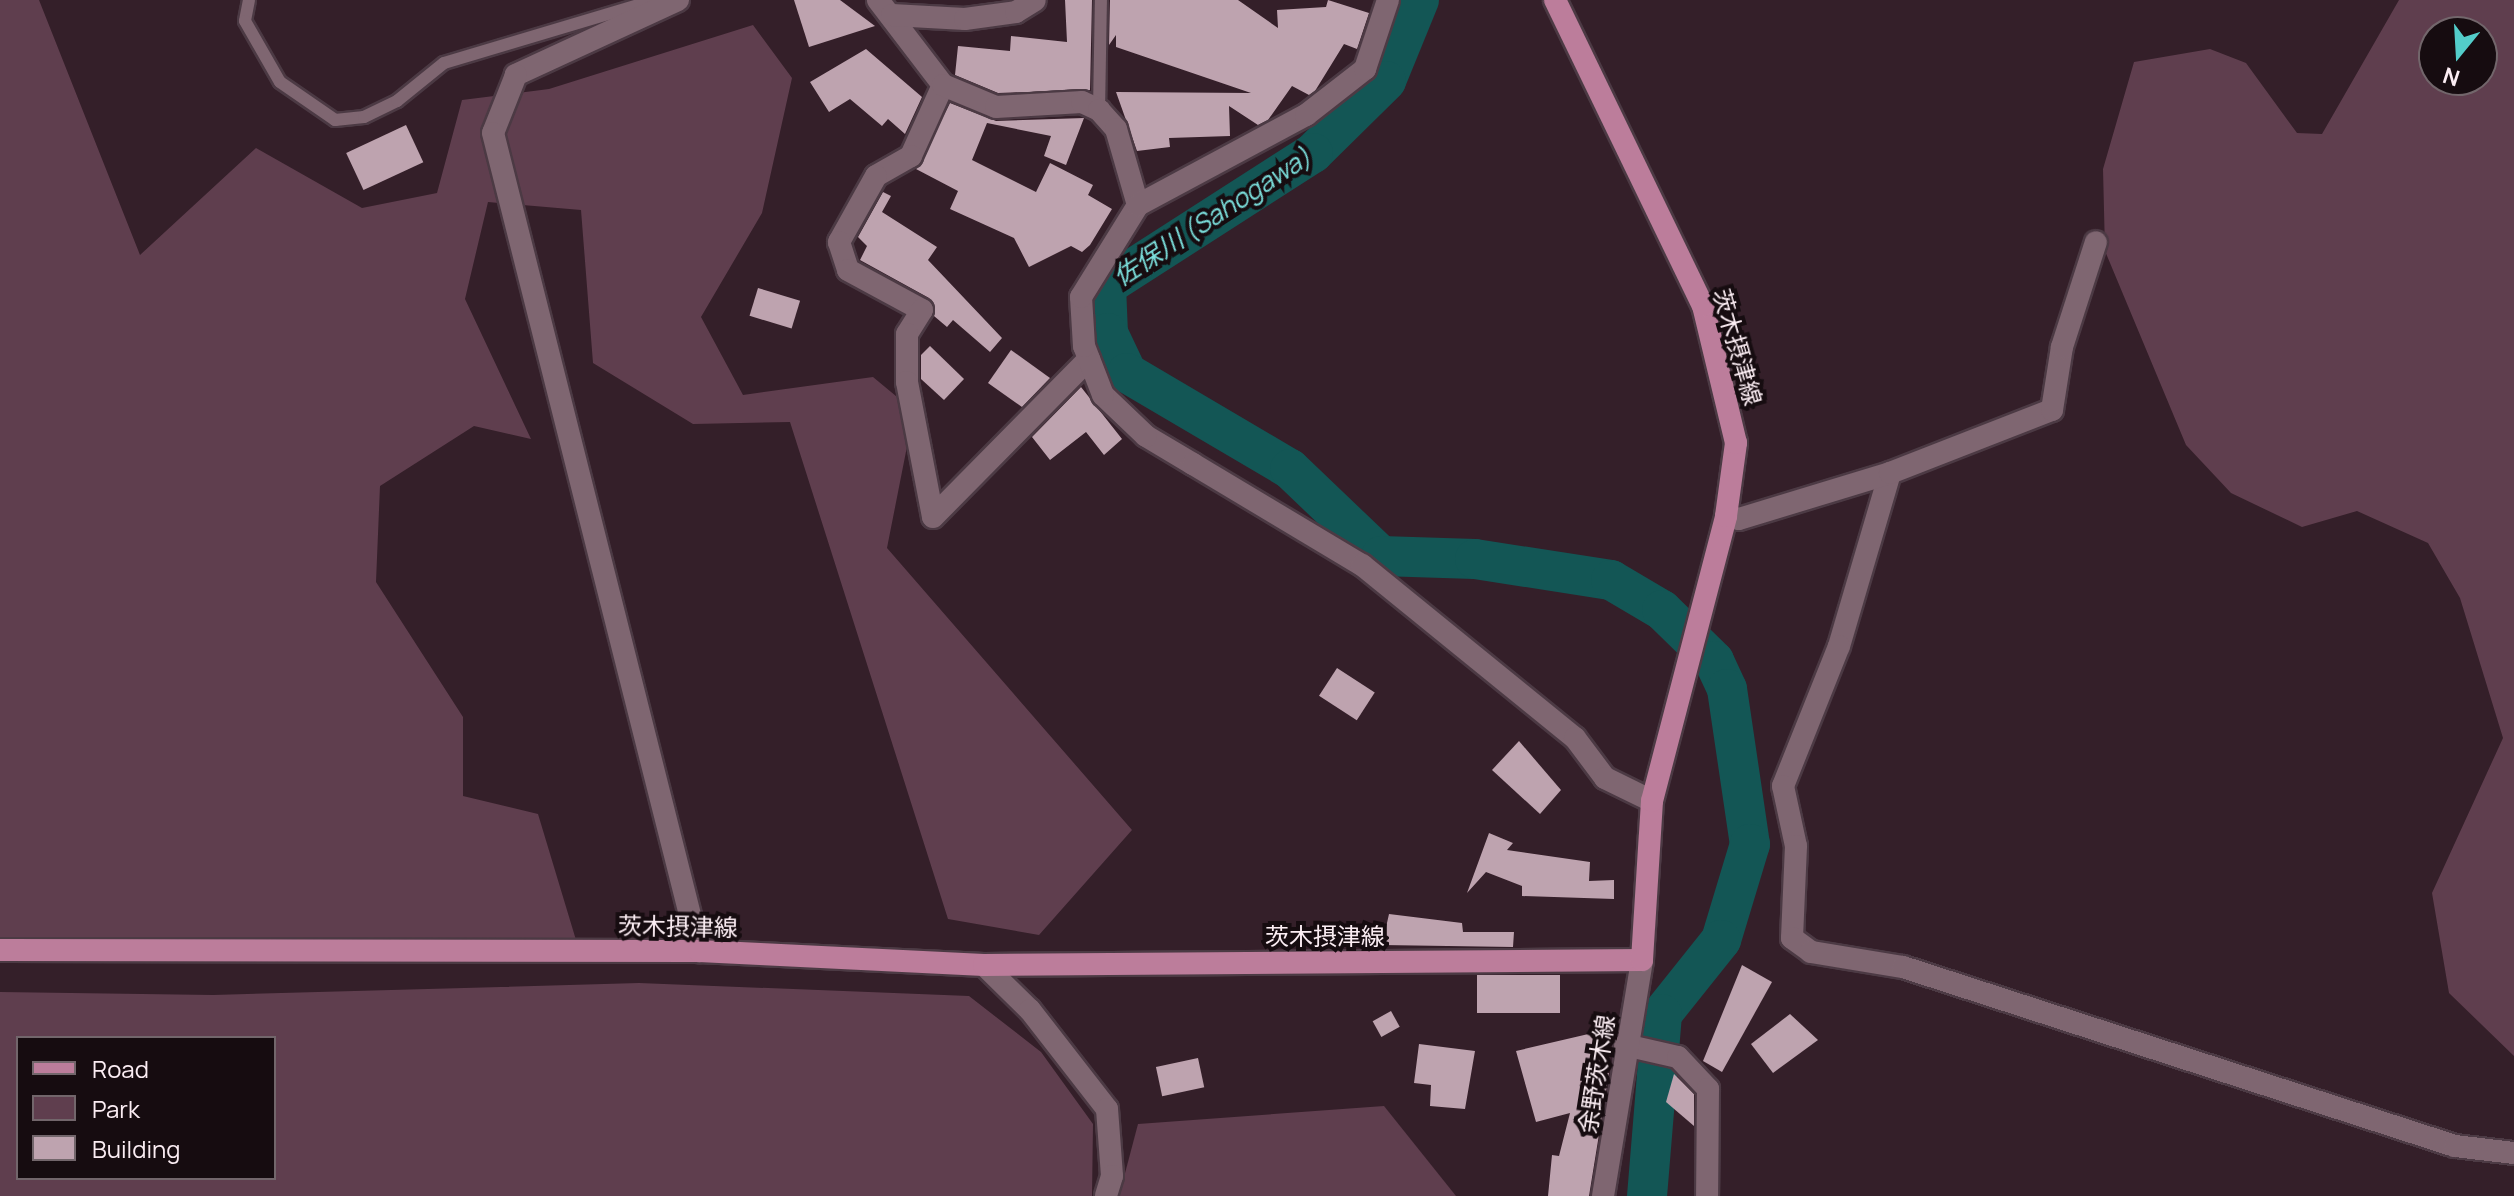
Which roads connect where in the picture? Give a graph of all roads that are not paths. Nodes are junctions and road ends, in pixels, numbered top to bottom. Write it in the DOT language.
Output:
graph roads {
  1 [pos="249,0"];
  2 [pos="656,0"];
  3 [pos="678,0"];
  4 [pos="1035,0"];
  5 [pos="1101,0"];
  6 [pos="1388,0"];
  7 [pos="1555,0"];
  8 [pos="890,9"];
  9 [pos="943,85"];
  10 [pos="1099,110"];
  11 [pos="1138,205"];
  12 [pos="2096,242"];
  13 [pos="1089,359"];
  14 [pos="1890,473"];
  15 [pos="1726,516"];
  16 [pos="1652,801"];
  17 [pos="0,950"];
  18 [pos="699,951"];
  19 [pos="1642,960"];
  20 [pos="984,965"];
  21 [pos="1625,1045"];
  22 [pos="2514,1153"];
  23 [pos="1106,1196"];
  24 [pos="1603,1196"];
  25 [pos="1707,1196"];
  1 -- 2 [label="lane"];
  3 -- 18 [label="street"];
  4 -- 8 [label="street"];
  5 -- 10 [label="lane"];
  6 -- 11 [label="street"];
  7 -- 15 [label="main road, 茨木摂津線"];
  8 -- 9 [label="street"];
  9 -- 10 [label="street"];
  9 -- 13 [label="street"];
  10 -- 11 [label="street"];
  11 -- 13 [label="street"];
  12 -- 14 [label="street"];
  13 -- 16 [label="street"];
  14 -- 15 [label="street"];
  14 -- 22 [label="street"];
  15 -- 16 [label="main road, 茨木摂津線"];
  16 -- 19 [label="main road, 茨木摂津線"];
  17 -- 18 [label="main road, 茨木摂津線"];
  18 -- 20 [label="main road, 茨木摂津線"];
  19 -- 20 [label="main road, 茨木摂津線"];
  19 -- 21 [label="street, 余野茨木線"];
  20 -- 23 [label="street"];
  21 -- 24 [label="street, 余野茨木線"];
  21 -- 25 [label="street"];
}
